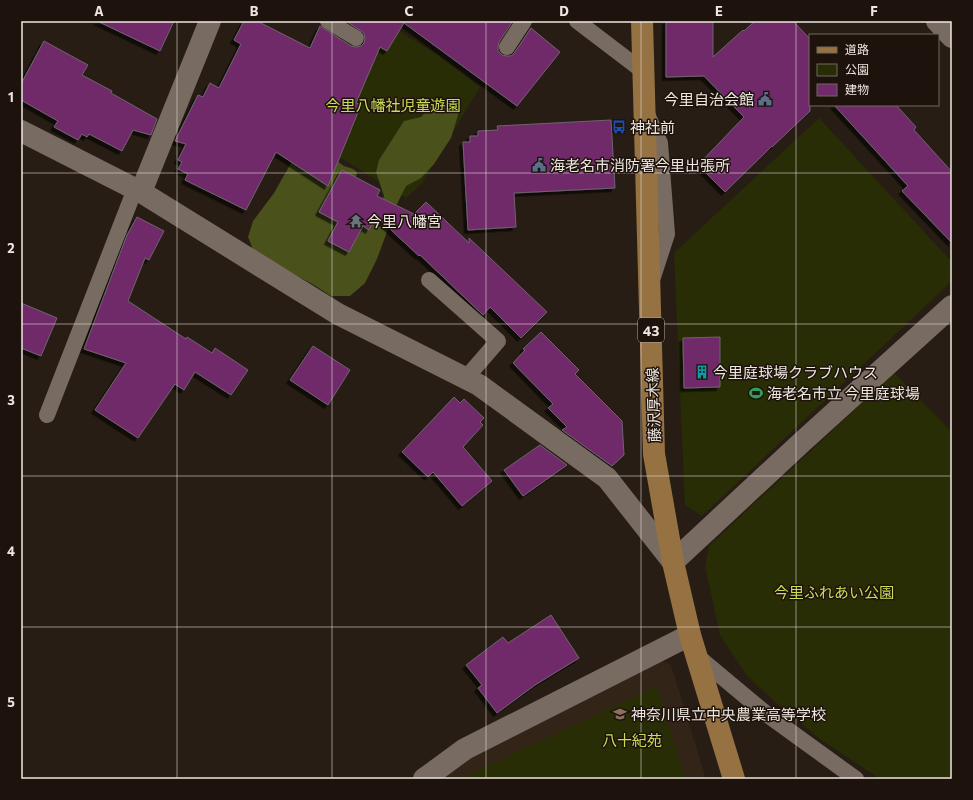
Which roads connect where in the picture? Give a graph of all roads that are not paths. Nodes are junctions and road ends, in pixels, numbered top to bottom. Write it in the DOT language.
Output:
graph roads {
  1 [pos="210,21"];
  2 [pos="328,21"];
  3 [pos="524,21"];
  4 [pos="577,21"];
  5 [pos="642,21"];
  6 [pos="937,21"];
  7 [pos="952,37"];
  8 [pos="356,38"];
  9 [pos="507,47"];
  10 [pos="644,72"];
  11 [pos="21,131"];
  12 [pos="138,190"];
  13 [pos="429,280"];
  14 [pos="952,306"];
  15 [pos="466,378"];
  16 [pos="47,415"];
  17 [pos="673,562"];
  18 [pos="690,635"];
  19 [pos="696,656"];
  20 [pos="424,779"];
  21 [pos="734,779"];
  22 [pos="856,779"];
  1 -- 12 [label="street"];
  2 -- 8 [label="lane"];
  3 -- 9 [label="lane"];
  4 -- 10 [label="lane"];
  5 -- 10 [label="main road, 藤沢厚木線 / 43"];
  6 -- 7 [label="street"];
  10 -- 17 [label="main road, 藤沢厚木線 / 43"];
  11 -- 12 [label="street"];
  12 -- 15 [label="street"];
  12 -- 16 [label="lane"];
  13 -- 15 [label="lane"];
  14 -- 17 [label="street"];
  15 -- 17 [label="street"];
  17 -- 18 [label="main road, 藤沢厚木線 / 43"];
  18 -- 19 [label="main road, 藤沢厚木線 / 43"];
  18 -- 20 [label="street"];
  19 -- 21 [label="main road, 藤沢厚木線 / 43"];
  19 -- 22 [label="lane"];
}
